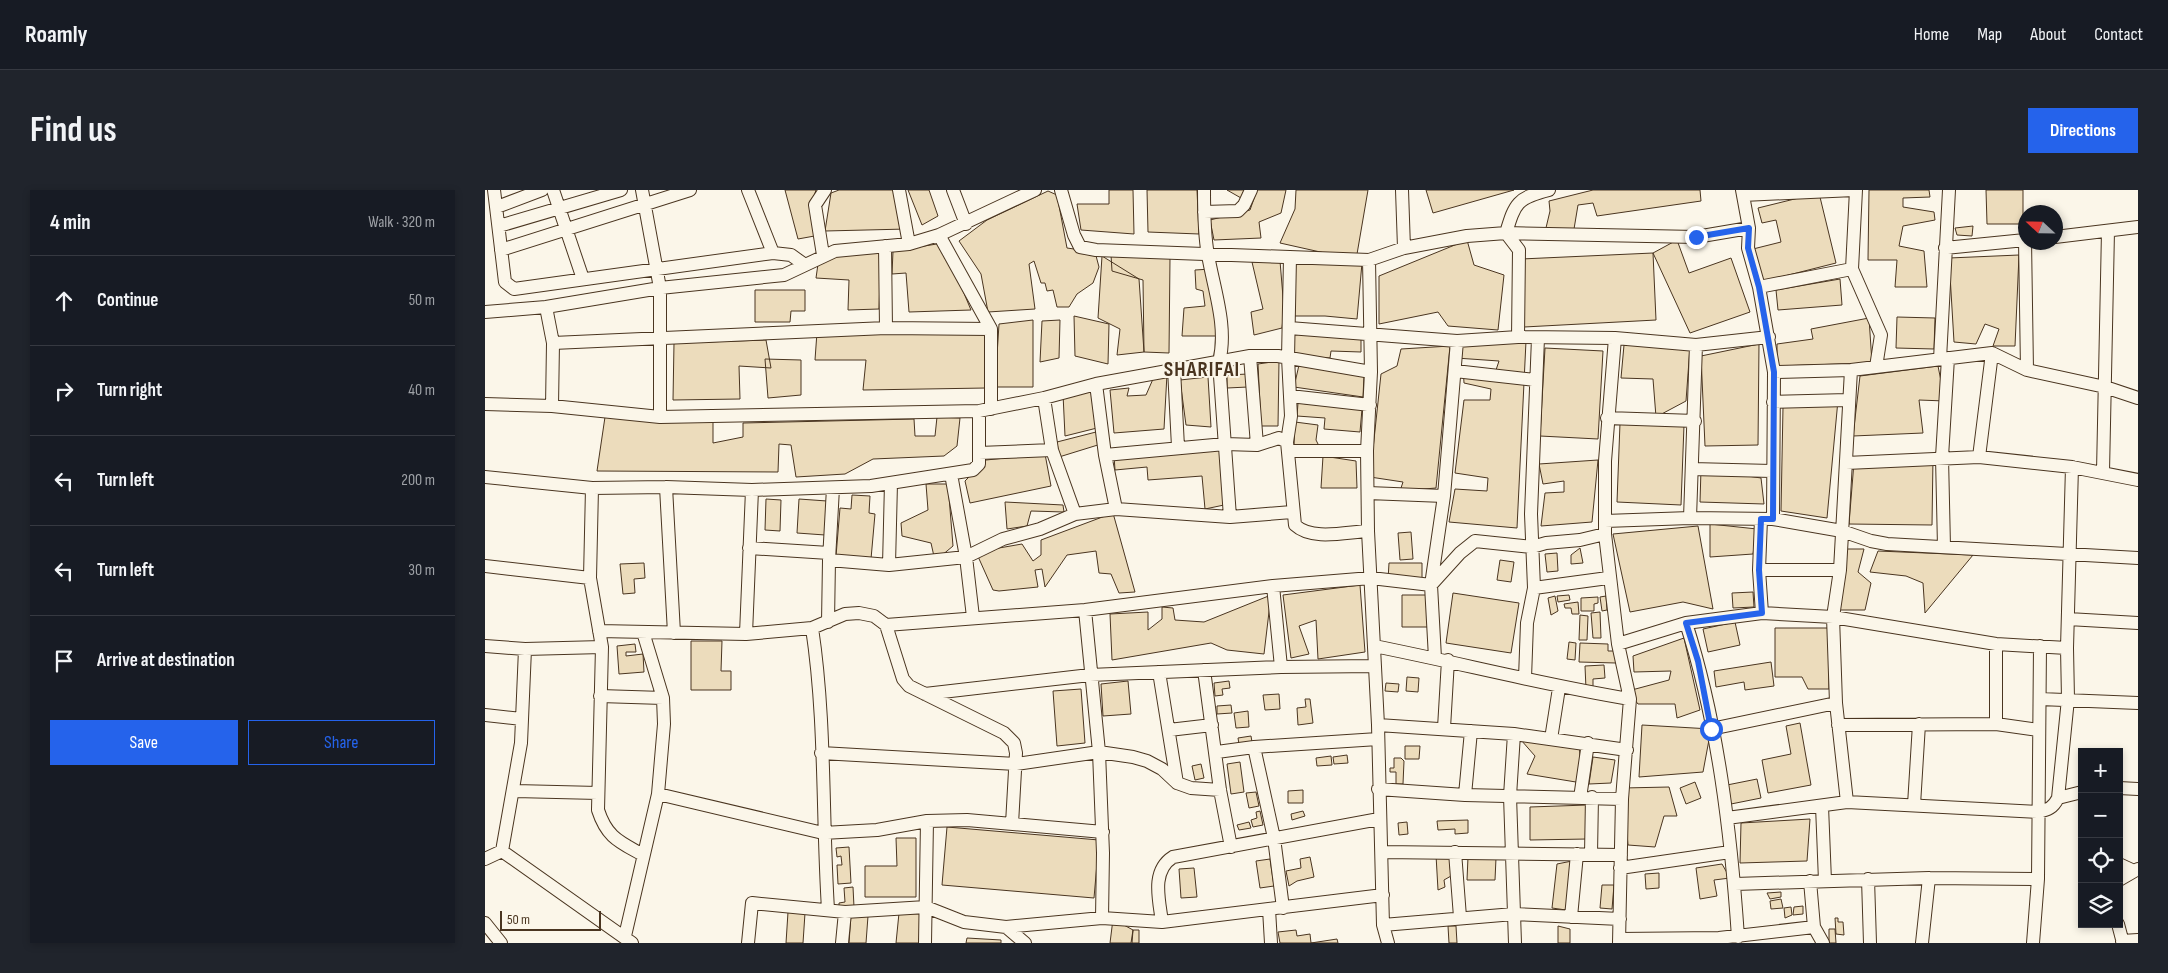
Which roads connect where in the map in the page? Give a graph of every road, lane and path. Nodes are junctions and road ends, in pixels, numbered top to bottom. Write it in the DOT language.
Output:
graph roads {
  1 [pos="494,190"];
  2 [pos="542,190"];
  3 [pos="553,190"];
  4 [pos="621,190"];
  5 [pos="690,190"];
  6 [pos="748,190"];
  7 [pos="825,190"];
  8 [pos="899,190"];
  9 [pos="953,190"];
  10 [pos="1035,190"];
  11 [pos="1061,190"];
  12 [pos="1204,190"];
  13 [pos="1251,190"];
  14 [pos="1402,190"];
  15 [pos="1549,190"];
  16 [pos="1841,190"];
  17 [pos="1855,190"];
  18 [pos="1949,190"];
  19 [pos="1743,192"];
  20 [pos="644,196"];
  21 [pos="497,207"];
  22 [pos="560,209"];
  23 [pos="1204,212"];
  24 [pos="966,224"];
  25 [pos="499,226"];
  26 [pos="2138,227"];
  27 [pos="1749,228"];
  28 [pos="567,229"];
  29 [pos="2107,231"];
  30 [pos="1506,233"];
  31 [pos="939,235"];
  32 [pos="2063,236"];
  33 [pos="2018,241"];
  34 [pos="909,244"];
  35 [pos="885,246"];
  36 [pos="1404,248"];
  37 [pos="1945,248"];
  38 [pos="501,250"];
  39 [pos="2025,250"];
  40 [pos="773,253"];
  41 [pos="1208,254"];
  42 [pos="823,255"];
  43 [pos="1290,257"];
  44 [pos="1369,260"];
  45 [pos="805,265"];
  46 [pos="658,267"];
  47 [pos="1852,269"];
  48 [pos="583,279"];
  49 [pos="1759,287"];
  50 [pos="660,288"];
  51 [pos="546,307"];
  52 [pos="485,312"];
  53 [pos="886,328"];
  54 [pos="1289,328"];
  55 [pos="991,329"];
  56 [pos="1370,334"];
  57 [pos="1519,337"];
  58 [pos="1769,337"];
  59 [pos="1538,338"];
  60 [pos="1615,338"];
  61 [pos="659,339"];
  62 [pos="1457,340"];
  63 [pos="553,343"];
  64 [pos="1696,345"];
  65 [pos="1992,353"];
  66 [pos="1250,356"];
  67 [pos="1288,358"];
  68 [pos="1944,358"];
  69 [pos="1219,362"];
  70 [pos="1174,369"];
  71 [pos="1851,370"];
  72 [pos="2027,370"];
  73 [pos="1455,371"];
  74 [pos="1371,372"];
  75 [pos="1774,372"];
  76 [pos="1535,380"];
  77 [pos="1096,384"];
  78 [pos="2105,387"];
  79 [pos="1290,396"];
  80 [pos="1044,398"];
  81 [pos="2138,398"];
  82 [pos="1848,400"];
  83 [pos="1773,402"];
  84 [pos="485,404"];
  85 [pos="1369,405"];
  86 [pos="552,406"];
  87 [pos="985,410"];
  88 [pos="660,417"];
  89 [pos="1607,418"];
  90 [pos="1695,421"];
  91 [pos="1225,444"];
  92 [pos="1257,444"];
  93 [pos="1177,447"];
  94 [pos="1288,447"];
  95 [pos="1052,450"];
  96 [pos="1367,451"];
  97 [pos="979,453"];
  98 [pos="1105,456"];
  99 [pos="1942,457"];
  100 [pos="1979,457"];
  101 [pos="1846,463"];
  102 [pos="2073,467"];
  103 [pos="1693,469"];
  104 [pos="1772,471"];
  105 [pos="2103,472"];
  106 [pos="951,474"];
  107 [pos="485,477"];
  108 [pos="2138,480"];
  109 [pos="891,482"];
  110 [pos="666,487"];
  111 [pos="592,488"];
  112 [pos="833,488"];
  113 [pos="752,490"];
  114 [pos="1368,493"];
  115 [pos="1444,496"];
  116 [pos="1116,508"];
  117 [pos="1292,512"];
  118 [pos="1075,514"];
  119 [pos="1230,517"];
  120 [pos="1690,518"];
  121 [pos="1767,519"];
  122 [pos="1605,521"];
  123 [pos="1368,531"];
  124 [pos="1842,531"];
  125 [pos="1605,534"];
  126 [pos="1532,547"];
  127 [pos="1944,547"];
  128 [pos="749,548"];
  129 [pos="2071,554"];
  130 [pos="829,556"];
  131 [pos="966,557"];
  132 [pos="2138,558"];
  133 [pos="889,565"];
  134 [pos="485,566"];
  135 [pos="1759,570"];
  136 [pos="1840,570"];
  137 [pos="590,578"];
  138 [pos="1371,578"];
  139 [pos="1608,578"];
  140 [pos="1431,585"];
  141 [pos="1273,586"];
  142 [pos="1534,588"];
  143 [pos="1085,610"];
  144 [pos="1762,613"];
  145 [pos="973,617"];
  146 [pos="1833,617"];
  147 [pos="2068,620"];
  148 [pos="828,622"];
  149 [pos="1686,623"];
  150 [pos="2138,623"];
  151 [pos="886,625"];
  152 [pos="811,628"];
  153 [pos="599,631"];
  154 [pos="643,632"];
  155 [pos="675,633"];
  156 [pos="746,634"];
  157 [pos="1617,644"];
  158 [pos="1996,644"];
  159 [pos="485,646"];
  160 [pos="1374,646"];
  161 [pos="2040,646"];
  162 [pos="602,647"];
  163 [pos="2067,648"];
  164 [pos="525,649"];
  165 [pos="1441,659"];
  166 [pos="1375,666"];
  167 [pos="1281,667"];
  168 [pos="1204,670"];
  169 [pos="1159,672"];
  170 [pos="1090,675"];
  171 [pos="1525,678"];
  172 [pos="1559,688"];
  173 [pos="925,694"];
  174 [pos="600,696"];
  175 [pos="663,698"];
  176 [pos="1630,699"];
  177 [pos="2040,699"];
  178 [pos="2068,699"];
  179 [pos="1836,703"];
  180 [pos="2138,703"];
  181 [pos="485,715"];
  182 [pos="522,718"];
  183 [pos="1919,724"];
  184 [pos="1996,724"];
  185 [pos="1213,725"];
  186 [pos="1378,725"];
  187 [pos="1838,725"];
  188 [pos="1443,728"];
  189 [pos="1711,729"];
  190 [pos="1169,730"];
  191 [pos="2038,730"];
  192 [pos="1471,731"];
  193 [pos="1514,734"];
  194 [pos="1378,739"];
  195 [pos="1551,739"];
  196 [pos="1588,744"];
  197 [pos="1254,747"];
  198 [pos="1627,750"];
  199 [pos="1099,752"];
  200 [pos="1217,752"];
  201 [pos="821,753"];
  202 [pos="1017,764"];
  203 [pos="1177,782"];
  204 [pos="2123,788"];
  205 [pos="1378,789"];
  206 [pos="2138,789"];
  207 [pos="1221,790"];
  208 [pos="515,791"];
  209 [pos="598,793"];
  210 [pos="2078,793"];
  211 [pos="657,794"];
  212 [pos="1465,795"];
  213 [pos="1511,796"];
  214 [pos="1586,798"];
  215 [pos="2058,798"];
  216 [pos="1622,799"];
  217 [pos="1847,802"];
  218 [pos="1914,805"];
  219 [pos="1821,806"];
  220 [pos="2037,812"];
  221 [pos="1727,818"];
  222 [pos="1379,819"];
  223 [pos="927,821"];
  224 [pos="1012,824"];
  225 [pos="823,832"];
  226 [pos="1103,832"];
  227 [pos="1274,838"];
  228 [pos="1231,847"];
  229 [pos="502,851"];
  230 [pos="1381,852"];
  231 [pos="1455,852"];
  232 [pos="1514,852"];
  233 [pos="1730,852"];
  234 [pos="1577,854"];
  235 [pos="1591,854"];
  236 [pos="1621,854"];
  237 [pos="643,855"];
  238 [pos="485,859"];
  239 [pos="2123,865"];
  240 [pos="1621,868"];
  241 [pos="2136,870"];
  242 [pos="1929,878"];
  243 [pos="2123,878"];
  244 [pos="1868,879"];
  245 [pos="2038,879"];
  246 [pos="1825,880"];
  247 [pos="1810,881"];
  248 [pos="1735,884"];
  249 [pos="1383,895"];
  250 [pos="926,907"];
  251 [pos="1283,908"];
  252 [pos="828,909"];
  253 [pos="1269,909"];
  254 [pos="845,912"];
  255 [pos="1514,914"];
  256 [pos="1460,917"];
  257 [pos="1571,917"];
  258 [pos="1102,918"];
  259 [pos="1620,918"];
  260 [pos="1162,922"];
  261 [pos="485,923"];
  262 [pos="1383,925"];
  263 [pos="1006,927"];
  264 [pos="1814,927"];
  265 [pos="2119,928"];
  266 [pos="1738,937"];
  267 [pos="629,940"];
  268 [pos="2138,940"];
  269 [pos="1619,941"];
  270 [pos="1719,941"];
  271 [pos="2123,942"];
  272 [pos="501,943"];
  273 [pos="748,943"];
  274 [pos="842,943"];
  275 [pos="925,943"];
  276 [pos="1010,943"];
  277 [pos="1025,943"];
  278 [pos="1271,943"];
  279 [pos="1388,943"];
  280 [pos="1515,943"];
  281 [pos="1823,943"];
  282 [pos="1870,943"];
  283 [pos="1922,943"];
  284 [pos="2033,943"];
  1 -- 21 [label="street"];
  2 -- 21 [label="street"];
  3 -- 22 [label="street"];
  4 -- 22 [label="street"];
  5 -- 20 [label="street"];
  6 -- 40 [label="street"];
  7 -- 42 [label="street"];
  8 -- 34 [label="street"];
  9 -- 24 [label="street"];
  10 -- 24 [label="street"];
  11 -- 41 [label="street"];
  12 -- 23 [label="street"];
  13 -- 23 [label="street"];
  14 -- 36 [label="street"];
  15 -- 30 [label="street"];
  16 -- 17 [label="street"];
  16 -- 19 [label="street"];
  17 -- 47 [label="street"];
  18 -- 37 [label="street"];
  19 -- 27 [label="street"];
  20 -- 28 [label="street"];
  20 -- 46 [label="street"];
  21 -- 25 [label="street"];
  22 -- 25 [label="street"];
  22 -- 28 [label="street"];
  23 -- 41 [label="street"];
  24 -- 31 [label="street"];
  25 -- 38 [label="street"];
  26 -- 29 [label="street"];
  27 -- 30 [label="street"];
  27 -- 49 [label="street"];
  28 -- 38 [label="street"];
  28 -- 48 [label="street"];
  29 -- 32 [label="street"];
  29 -- 78 [label="street"];
  30 -- 36 [label="street"];
  30 -- 57 [label="street"];
  31 -- 34 [label="street"];
  31 -- 55 [label="street"];
  33 -- 37 [label="street"];
  34 -- 35 [label="street"];
  35 -- 42 [label="street"];
  35 -- 53 [label="street"];
  36 -- 44 [label="street"];
  37 -- 68 [label="street"];
  38 -- 48 [label="street"];
  39 -- 72 [label="street"];
  40 -- 45 [label="street"];
  40 -- 46 [label="street"];
  41 -- 43 [label="street"];
  41 -- 69 [label="street"];
  42 -- 45 [label="street"];
  43 -- 44 [label="street"];
  43 -- 54 [label="street"];
  44 -- 56 [label="street"];
  45 -- 50 [label="street"];
  46 -- 48 [label="street"];
  46 -- 50 [label="street"];
  47 -- 49 [label="street"];
  47 -- 71 [label="street"];
  49 -- 58 [label="street"];
  50 -- 51 [label="street"];
  50 -- 61 [label="street"];
  51 -- 52 [label="street"];
  51 -- 63 [label="street"];
  53 -- 55 [label="street"];
  53 -- 61 [label="street"];
  54 -- 56 [label="street"];
  54 -- 67 [label="street"];
  55 -- 87 [label="street"];
  56 -- 62 [label="street"];
  56 -- 74 [label="street"];
  57 -- 59 [label="street"];
  57 -- 62 [label="street"];
  58 -- 64 [label="street"];
  58 -- 75 [label="street"];
  59 -- 60 [label="street"];
  59 -- 76 [label="street"];
  60 -- 64 [label="street"];
  60 -- 89 [label="street"];
  61 -- 63 [label="street"];
  61 -- 88 [label="street"];
  62 -- 73 [label="street"];
  63 -- 86 [label="street"];
  64 -- 90 [label="street"];
  65 -- 68 [label="street"];
  65 -- 72 [label="street"];
  65 -- 100 [label="street"];
  66 -- 67 [label="street"];
  66 -- 69 [label="street"];
  66 -- 92 [label="street"];
  67 -- 74 [label="street"];
  67 -- 79 [label="street"];
  68 -- 71 [label="street"];
  68 -- 99 [label="street"];
  69 -- 70 [label="street"];
  69 -- 91 [label="street"];
  70 -- 77 [label="street"];
  70 -- 93 [label="street"];
  71 -- 75 [label="street"];
  71 -- 82 [label="street"];
  72 -- 78 [label="street"];
  73 -- 76 [label="street"];
  73 -- 115 [label="street"];
  74 -- 85 [label="street"];
  75 -- 83 [label="street"];
  76 -- 126 [label="street"];
  77 -- 80 [label="street"];
  77 -- 98 [label="street"];
  78 -- 81 [label="street"];
  78 -- 105 [label="street"];
  79 -- 85 [label="street"];
  79 -- 94 [label="street"];
  80 -- 87 [label="street"];
  80 -- 95 [label="street"];
  82 -- 83 [label="street"];
  82 -- 101 [label="street"];
  83 -- 104 [label="street"];
  84 -- 86 [label="street"];
  85 -- 96 [label="street"];
  86 -- 88 [label="street"];
  87 -- 88 [label="street"];
  87 -- 97 [label="street"];
  89 -- 90 [label="street"];
  89 -- 122 [label="street"];
  90 -- 103 [label="street"];
  91 -- 92 [label="street"];
  91 -- 93 [label="street"];
  91 -- 119 [label="street"];
  92 -- 94 [label="street"];
  93 -- 98 [label="street"];
  94 -- 96 [label="street"];
  94 -- 117 [label="street"];
  95 -- 97 [label="street"];
  95 -- 118 [label="street"];
  96 -- 114 [label="street"];
  97 -- 106 [label="street"];
  98 -- 116 [label="street"];
  99 -- 100 [label="street"];
  99 -- 101 [label="street"];
  99 -- 127 [label="street"];
  100 -- 102 [label="street"];
  101 -- 124 [label="street"];
  102 -- 105 [label="street"];
  102 -- 129 [label="street"];
  103 -- 104 [label="street"];
  103 -- 120 [label="street"];
  104 -- 121 [label="street"];
  105 -- 108 [label="street"];
  106 -- 109 [label="street"];
  106 -- 131 [label="street"];
  107 -- 111 [label="street"];
  109 -- 112 [label="street"];
  109 -- 133 [label="street"];
  110 -- 111 [label="street"];
  110 -- 113 [label="street"];
  110 -- 155 [label="street"];
  111 -- 137 [label="street"];
  112 -- 113 [label="street"];
  112 -- 130 [label="street"];
  113 -- 128 [label="street"];
  114 -- 115 [label="street"];
  114 -- 123 [label="street"];
  115 -- 140 [label="street"];
  116 -- 118 [label="street"];
  116 -- 119 [label="street"];
  117 -- 119 [label="street"];
  117 -- 123 [label="street"];
  118 -- 131 [label="street"];
  120 -- 121 [label="street"];
  120 -- 122 [label="street"];
  121 -- 124 [label="street"];
  121 -- 135 [label="street"];
  122 -- 125 [label="street"];
  123 -- 138 [label="street"];
  124 -- 127 [label="street"];
  124 -- 136 [label="street"];
  125 -- 126 [label="street"];
  125 -- 139 [label="street"];
  126 -- 140 [label="street"];
  126 -- 142 [label="street"];
  127 -- 129 [label="street"];
  128 -- 130 [label="street"];
  128 -- 156 [label="street"];
  129 -- 132 [label="street"];
  129 -- 147 [label="street"];
  130 -- 133 [label="street"];
  130 -- 148 [label="street"];
  131 -- 133 [label="street"];
  131 -- 145 [label="street"];
  134 -- 137 [label="street"];
  135 -- 136 [label="street"];
  135 -- 144 [label="street"];
  136 -- 146 [label="street"];
  137 -- 153 [label="street"];
  138 -- 140 [label="street"];
  138 -- 141 [label="street"];
  138 -- 160 [label="street"];
  139 -- 142 [label="street"];
  139 -- 157 [label="street"];
  140 -- 165 [label="street"];
  141 -- 143 [label="street"];
  141 -- 167 [label="street"];
  142 -- 171 [label="street"];
  143 -- 145 [label="street"];
  143 -- 170 [label="street"];
  144 -- 146 [label="street"];
  144 -- 149 [label="street"];
  145 -- 151 [label="street"];
  146 -- 158 [label="street"];
  146 -- 179 [label="street"];
  147 -- 150 [label="street"];
  147 -- 163 [label="street"];
  148 -- 151 [label="street"];
  148 -- 152 [label="street"];
  149 -- 157 [label="street"];
  149 -- 189 [label="street"];
  151 -- 173 [label="street"];
  152 -- 156 [label="street"];
  152 -- 201 [label="street"];
  153 -- 154 [label="street"];
  153 -- 162 [label="street"];
  154 -- 155 [label="street"];
  154 -- 175 [label="street"];
  155 -- 156 [label="street"];
  157 -- 176 [label="street"];
  158 -- 161 [label="street"];
  158 -- 184 [label="street"];
  159 -- 164 [label="street"];
  160 -- 165 [label="street"];
  160 -- 166 [label="street"];
  161 -- 163 [label="street"];
  161 -- 177 [label="street"];
  162 -- 164 [label="street"];
  162 -- 174 [label="street"];
  163 -- 178 [label="street"];
  164 -- 182 [label="street"];
  165 -- 171 [label="street"];
  165 -- 188 [label="street"];
  166 -- 167 [label="street"];
  166 -- 186 [label="street"];
  167 -- 168 [label="street"];
  168 -- 169 [label="street"];
  168 -- 185 [label="street"];
  169 -- 170 [label="street"];
  169 -- 190 [label="street"];
  170 -- 173 [label="street"];
  170 -- 199 [label="street"];
  171 -- 172 [label="street"];
  172 -- 176 [label="street"];
  172 -- 195 [label="street"];
  173 -- 202 [label="street"];
  174 -- 175 [label="street"];
  174 -- 209 [label="street"];
  175 -- 211 [label="street"];
  176 -- 198 [label="street"];
  177 -- 178 [label="street"];
  177 -- 191 [label="street"];
  178 -- 180 [label="street"];
  178 -- 215 [label="street"];
  179 -- 187 [label="street"];
  179 -- 189 [label="street"];
  181 -- 182 [label="street"];
  182 -- 208 [label="street"];
  183 -- 184 [label="street"];
  183 -- 187 [label="street"];
  183 -- 218 [label="street"];
  184 -- 191 [label="street"];
  185 -- 190 [label="street"];
  185 -- 200 [label="street"];
  186 -- 188 [label="street"];
  186 -- 194 [label="street"];
  187 -- 217 [label="street"];
  188 -- 192 [label="street"];
  189 -- 221 [label="street"];
  190 -- 203 [label="street"];
  191 -- 220 [label="street"];
  192 -- 193 [label="street"];
  192 -- 212 [label="street"];
  193 -- 195 [label="street"];
  193 -- 213 [label="street"];
  194 -- 197 [label="street"];
  194 -- 205 [label="street"];
  195 -- 196 [label="street"];
  196 -- 198 [label="street"];
  196 -- 214 [label="street"];
  197 -- 200 [label="street"];
  197 -- 227 [label="street"];
  198 -- 216 [label="street"];
  199 -- 202 [label="street"];
  199 -- 203 [label="street"];
  199 -- 226 [label="street"];
  200 -- 207 [label="street"];
  201 -- 202 [label="street"];
  201 -- 225 [label="street"];
  202 -- 224 [label="street"];
  203 -- 207 [label="street"];
  204 -- 206 [label="street"];
  205 -- 212 [label="street"];
  205 -- 222 [label="street"];
  207 -- 228 [label="street"];
  208 -- 209 [label="street"];
  208 -- 229 [label="street"];
  209 -- 237 [label="street"];
  210 -- 215 [label="street"];
  211 -- 225 [label="street"];
  211 -- 237 [label="street"];
  212 -- 213 [label="street"];
  213 -- 214 [label="street"];
  213 -- 232 [label="street"];
  214 -- 216 [label="street"];
  214 -- 235 [label="street"];
  215 -- 220 [label="street"];
  216 -- 236 [label="street"];
  217 -- 218 [label="street"];
  217 -- 219 [label="street"];
  218 -- 220 [label="street"];
  219 -- 221 [label="street"];
  219 -- 246 [label="street"];
  220 -- 245 [label="street"];
  221 -- 233 [label="street"];
  222 -- 227 [label="street"];
  222 -- 230 [label="street"];
  223 -- 224 [label="street"];
  223 -- 225 [label="street"];
  223 -- 250 [label="street"];
  224 -- 226 [label="street"];
  225 -- 252 [label="street"];
  226 -- 258 [label="street"];
  227 -- 228 [label="street"];
  227 -- 251 [label="street"];
  228 -- 260 [label="street"];
  229 -- 238 [label="street"];
  229 -- 267 [label="street"];
  230 -- 231 [label="street"];
  230 -- 249 [label="street"];
  231 -- 232 [label="street"];
  231 -- 256 [label="street"];
  232 -- 234 [label="street"];
  232 -- 255 [label="street"];
  233 -- 240 [label="street"];
  233 -- 248 [label="street"];
  234 -- 235 [label="street"];
  234 -- 257 [label="street"];
  235 -- 236 [label="street"];
  236 -- 240 [label="street"];
  237 -- 267 [label="street"];
  239 -- 241 [label="street"];
  240 -- 259 [label="street"];
  241 -- 243 [label="street"];
  242 -- 244 [label="street"];
  242 -- 245 [label="street"];
  242 -- 283 [label="street"];
  244 -- 246 [label="street"];
  244 -- 282 [label="street"];
  245 -- 284 [label="street"];
  246 -- 247 [label="street"];
  247 -- 248 [label="street"];
  247 -- 264 [label="street"];
  248 -- 266 [label="street"];
  249 -- 251 [label="street"];
  249 -- 262 [label="street"];
  250 -- 254 [label="street"];
  250 -- 263 [label="street"];
  250 -- 275 [label="street"];
  251 -- 253 [label="street"];
  252 -- 254 [label="street"];
  252 -- 273 [label="street"];
  253 -- 260 [label="street"];
  253 -- 278 [label="street"];
  254 -- 274 [label="street"];
  255 -- 256 [label="street"];
  255 -- 257 [label="street"];
  255 -- 280 [label="street"];
  256 -- 262 [label="street"];
  257 -- 259 [label="street"];
  258 -- 260 [label="street"];
  258 -- 263 [label="street"];
  259 -- 269 [label="street"];
  261 -- 272 [label="street"];
  262 -- 279 [label="street"];
  263 -- 276 [label="street"];
  263 -- 277 [label="street"];
  264 -- 266 [label="street"];
  264 -- 281 [label="street"];
  265 -- 271 [label="street"];
  266 -- 270 [label="street"];
  268 -- 271 [label="street"];
  269 -- 270 [label="street"];
}
